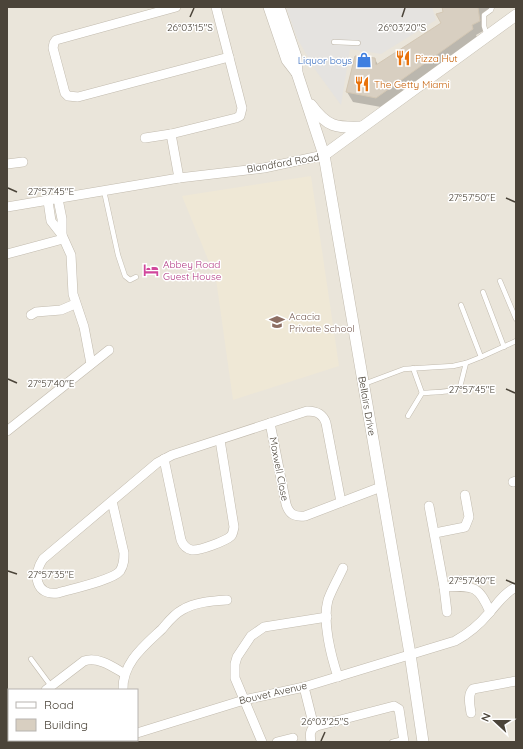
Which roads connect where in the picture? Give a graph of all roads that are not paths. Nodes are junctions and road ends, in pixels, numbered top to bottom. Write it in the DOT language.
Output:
graph roads {
  1 [pos="176,7"];
  2 [pos="216,7"];
  3 [pos="269,7"];
  4 [pos="279,7"];
  5 [pos="492,7"];
  6 [pos="516,15"];
  7 [pos="487,36"];
  8 [pos="334,42"];
  9 [pos="358,43"];
  10 [pos="229,57"];
  11 [pos="297,73"];
  12 [pos="304,96"];
  13 [pos="362,127"];
  14 [pos="171,134"];
  15 [pos="145,138"];
  16 [pos="324,155"];
  17 [pos="23,162"];
  18 [pos="7,164"];
  19 [pos="179,178"];
  20 [pos="104,191"];
  21 [pos="58,199"];
  22 [pos="48,201"];
  23 [pos="7,207"];
  24 [pos="63,237"];
  25 [pos="7,254"];
  26 [pos="136,277"];
  27 [pos="500,281"];
  28 [pos="483,292"];
  29 [pos="75,304"];
  30 [pos="461,305"];
  31 [pos="31,315"];
  32 [pos="516,319"];
  33 [pos="516,341"];
  34 [pos="504,347"];
  35 [pos="109,350"];
  36 [pos="481,357"];
  37 [pos="466,363"];
  38 [pos="91,364"];
  39 [pos="413,368"];
  40 [pos="363,385"];
  41 [pos="422,393"];
  42 [pos="408,416"];
  43 [pos="270,423"];
  44 [pos="7,431"];
  45 [pos="220,440"];
  46 [pos="164,459"];
  47 [pos="381,488"];
  48 [pos="465,495"];
  49 [pos="112,501"];
  50 [pos="341,502"];
  51 [pos="429,506"];
  52 [pos="435,533"];
  53 [pos="343,568"];
  54 [pos="444,587"];
  55 [pos="516,587"];
  56 [pos="228,600"];
  57 [pos="447,612"];
  58 [pos="490,612"];
  59 [pos="327,617"];
  60 [pos="410,654"];
  61 [pos="31,659"];
  62 [pos="125,674"];
  63 [pos="338,677"];
  64 [pos="516,681"];
  65 [pos="304,686"];
  66 [pos="49,688"];
  67 [pos="123,689"];
  68 [pos="244,700"];
  69 [pos="471,713"];
  70 [pos="314,727"];
  71 [pos="138,734"];
  72 [pos="293,738"];
  73 [pos="404,740"];
  74 [pos="262,742"];
  75 [pos="277,742"];
  76 [pos="312,742"];
  77 [pos="392,742"];
  78 [pos="423,742"];
  1 -- 10 [label="street"];
  2 -- 10 [label="street"];
  3 -- 11 [label="street, Bellairs Drive"];
  4 -- 11 [label="street, Bellairs Drive"];
  5 -- 7 [label="lane"];
  6 -- 7 [label="street, Blandford Road"];
  7 -- 13 [label="street, Blandford Road"];
  8 -- 9 [label="lane"];
  10 -- 14 [label="street"];
  11 -- 12 [label="street, Bellairs Drive"];
  12 -- 13 [label="street"];
  12 -- 16 [label="street, Bellairs Drive"];
  13 -- 16 [label="street, Blandford Road"];
  14 -- 15 [label="street"];
  14 -- 19 [label="street"];
  16 -- 19 [label="street, Blandford Road"];
  16 -- 40 [label="street, Bellairs Drive"];
  17 -- 18 [label="street"];
  19 -- 20 [label="street, Blandford Road"];
  20 -- 21 [label="street, Blandford Road"];
  20 -- 26 [label="lane"];
  21 -- 22 [label="street, Blandford Road"];
  21 -- 24 [label="street"];
  22 -- 23 [label="street, Blandford Road"];
  22 -- 24 [label="street"];
  24 -- 25 [label="street"];
  24 -- 29 [label="street"];
  27 -- 32 [label="lane"];
  28 -- 34 [label="lane"];
  29 -- 31 [label="street"];
  29 -- 38 [label="street"];
  30 -- 36 [label="lane"];
  33 -- 34 [label="lane"];
  34 -- 36 [label="lane"];
  35 -- 38 [label="street"];
  36 -- 37 [label="lane"];
  37 -- 39 [label="lane"];
  37 -- 41 [label="lane"];
  38 -- 44 [label="street"];
  39 -- 40 [label="lane"];
  39 -- 41 [label="lane"];
  40 -- 47 [label="street, Bellairs Drive"];
  41 -- 42 [label="lane"];
  43 -- 45 [label="street"];
  43 -- 50 [label="street"];
  43 -- 50 [label="street, Maxwell Close"];
  45 -- 46 [label="street"];
  45 -- 46 [label="street"];
  46 -- 49 [label="street"];
  47 -- 50 [label="street, Maxwell Close"];
  47 -- 60 [label="street, Bellairs Drive"];
  48 -- 52 [label="street"];
  49 -- 49 [label="street"];
  51 -- 52 [label="street"];
  52 -- 54 [label="street"];
  53 -- 59 [label="street"];
  54 -- 57 [label="street"];
  54 -- 58 [label="street"];
  55 -- 58 [label="street, Bouvet Avenue"];
  56 -- 62 [label="street"];
  58 -- 60 [label="street, Bouvet Avenue"];
  59 -- 63 [label="street"];
  59 -- 68 [label="street"];
  60 -- 63 [label="street, Bouvet Avenue"];
  60 -- 78 [label="street, Bellairs Drive"];
  61 -- 66 [label="lane"];
  62 -- 66 [label="street"];
  62 -- 67 [label="street"];
  63 -- 65 [label="street, Bouvet Avenue"];
  64 -- 69 [label="street"];
  65 -- 68 [label="street, Bouvet Avenue"];
  65 -- 70 [label="street"];
  68 -- 71 [label="street, Bouvet Avenue"];
  68 -- 74 [label="street"];
  70 -- 73 [label="street"];
  70 -- 76 [label="street"];
  72 -- 75 [label="street"];
  73 -- 77 [label="lane"];
}
